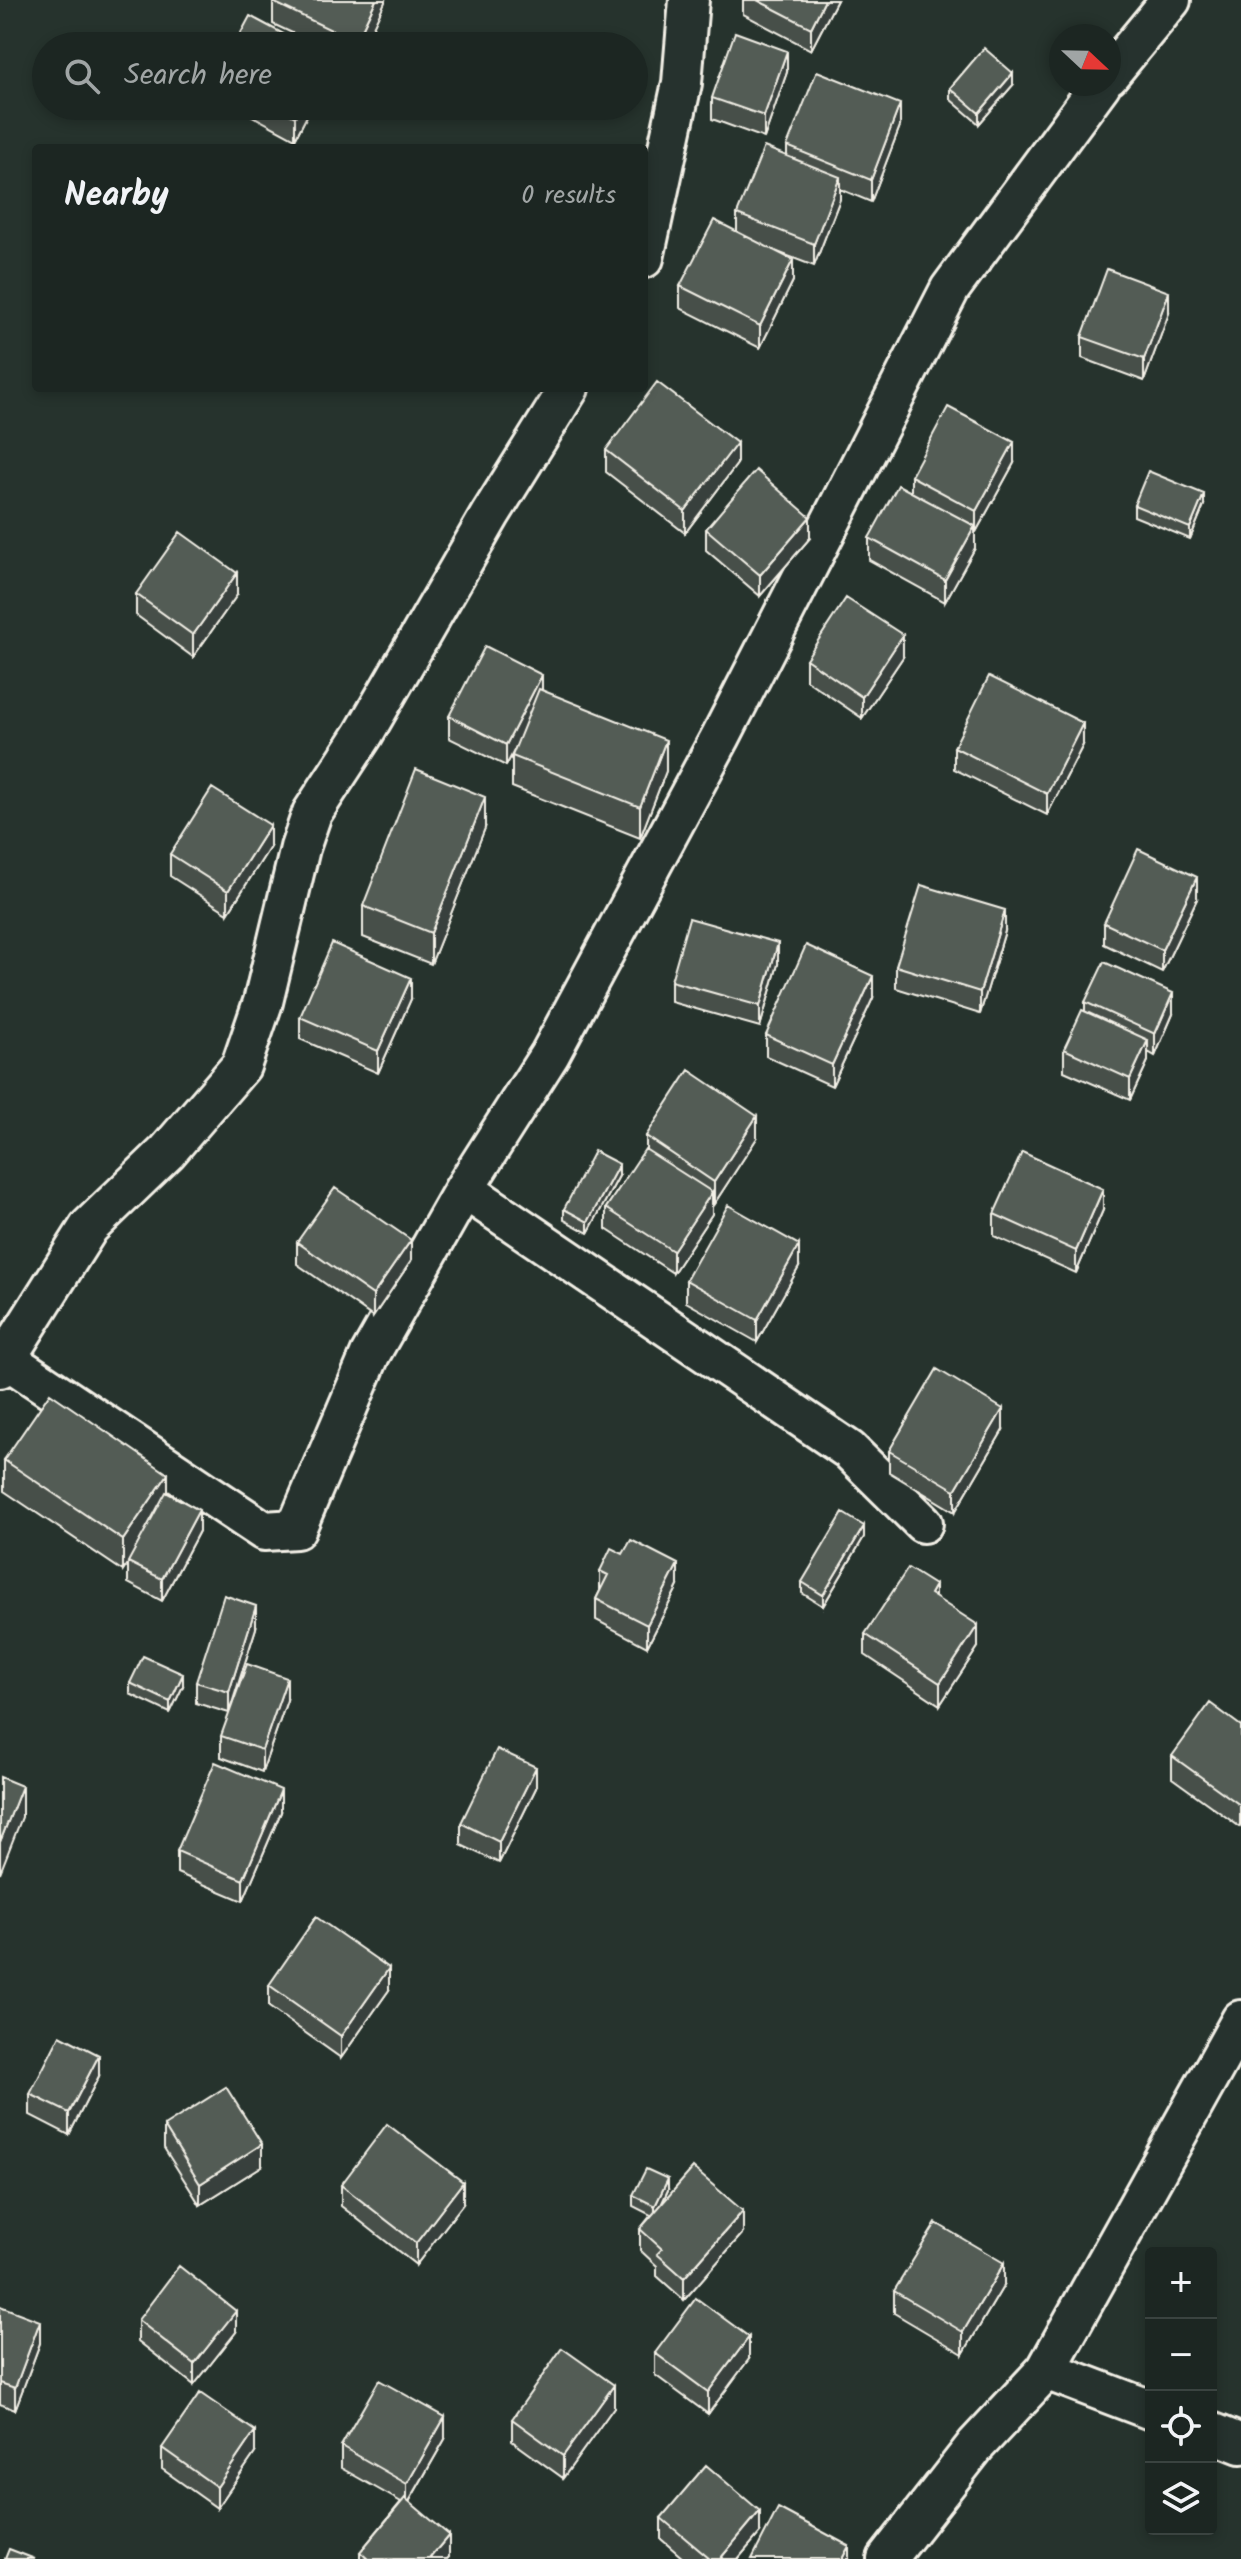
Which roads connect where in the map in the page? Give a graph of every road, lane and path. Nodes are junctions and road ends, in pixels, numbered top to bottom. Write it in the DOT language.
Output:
graph roads {
  1 [pos="689,0"];
  2 [pos="1171,0"];
  3 [pos="1121,60"];
  4 [pos="1092,96"];
  5 [pos="648,240"];
  6 [pos="567,392"];
  7 [pos="464,1189"];
  8 [pos="3,1363"];
  9 [pos="923,1523"];
  10 [pos="1241,2020"];
  11 [pos="1046,2370"];
  12 [pos="1145,2408"];
  13 [pos="1217,2434"];
  14 [pos="1241,2444"];
  15 [pos="887,2559"];
  1 -- 5 [label="street"];
  2 -- 3 [label="street"];
  4 -- 7 [label="street"];
  6 -- 8 [label="street"];
  7 -- 8 [label="street"];
  7 -- 9 [label="street"];
  10 -- 11 [label="street"];
  11 -- 12 [label="street"];
  11 -- 15 [label="street"];
  13 -- 14 [label="street"];
}
